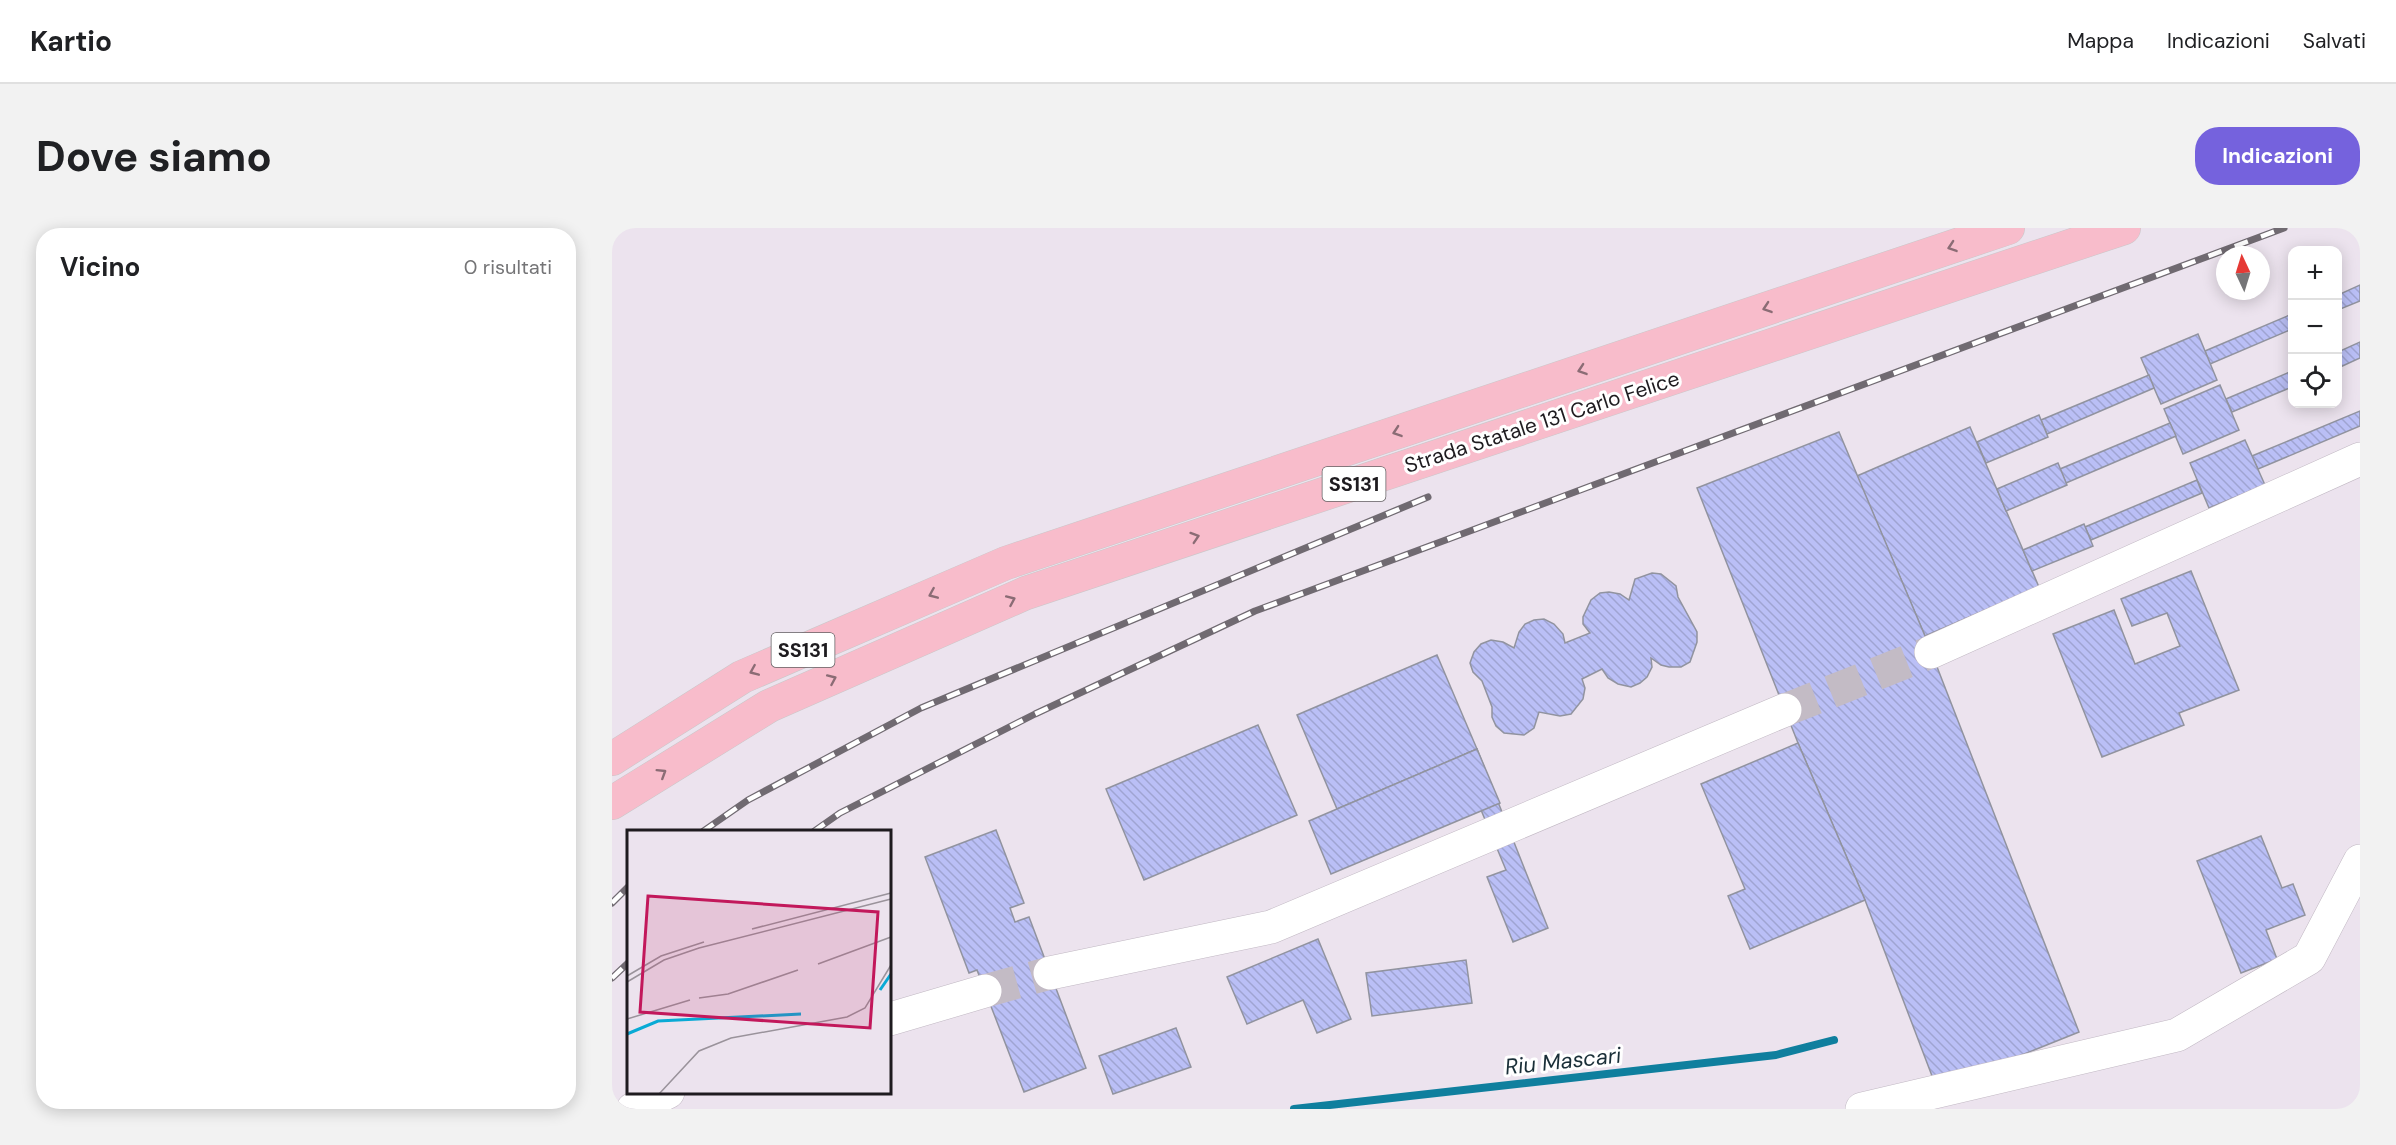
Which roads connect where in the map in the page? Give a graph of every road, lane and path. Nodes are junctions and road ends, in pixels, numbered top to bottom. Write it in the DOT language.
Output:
graph roads {
  1 [pos="2008,228"];
  2 [pos="2124,228"];
  3 [pos="2357,461"];
  4 [pos="1931,652"];
  5 [pos="1785,710"];
  6 [pos="612,759"];
  7 [pos="612,804"];
  8 [pos="2360,861"];
  9 [pos="1050,973"];
  10 [pos="985,991"];
  11 [pos="891,1019"];
  12 [pos="664,1094"];
  13 [pos="633,1109"];
  14 [pos="1862,1109"];
  1 -- 6 [label="highway, Strada Statale 131 Carlo Felice / SS131, one-way"];
  7 -- 2 [label="highway, Strada Statale 131 Carlo Felice / SS131, one-way"];
  3 -- 4 [label="lane"];
  5 -- 9 [label="lane"];
  8 -- 14 [label="lane"];
  10 -- 11 [label="lane"];
  12 -- 13 [label="lane"];
}
